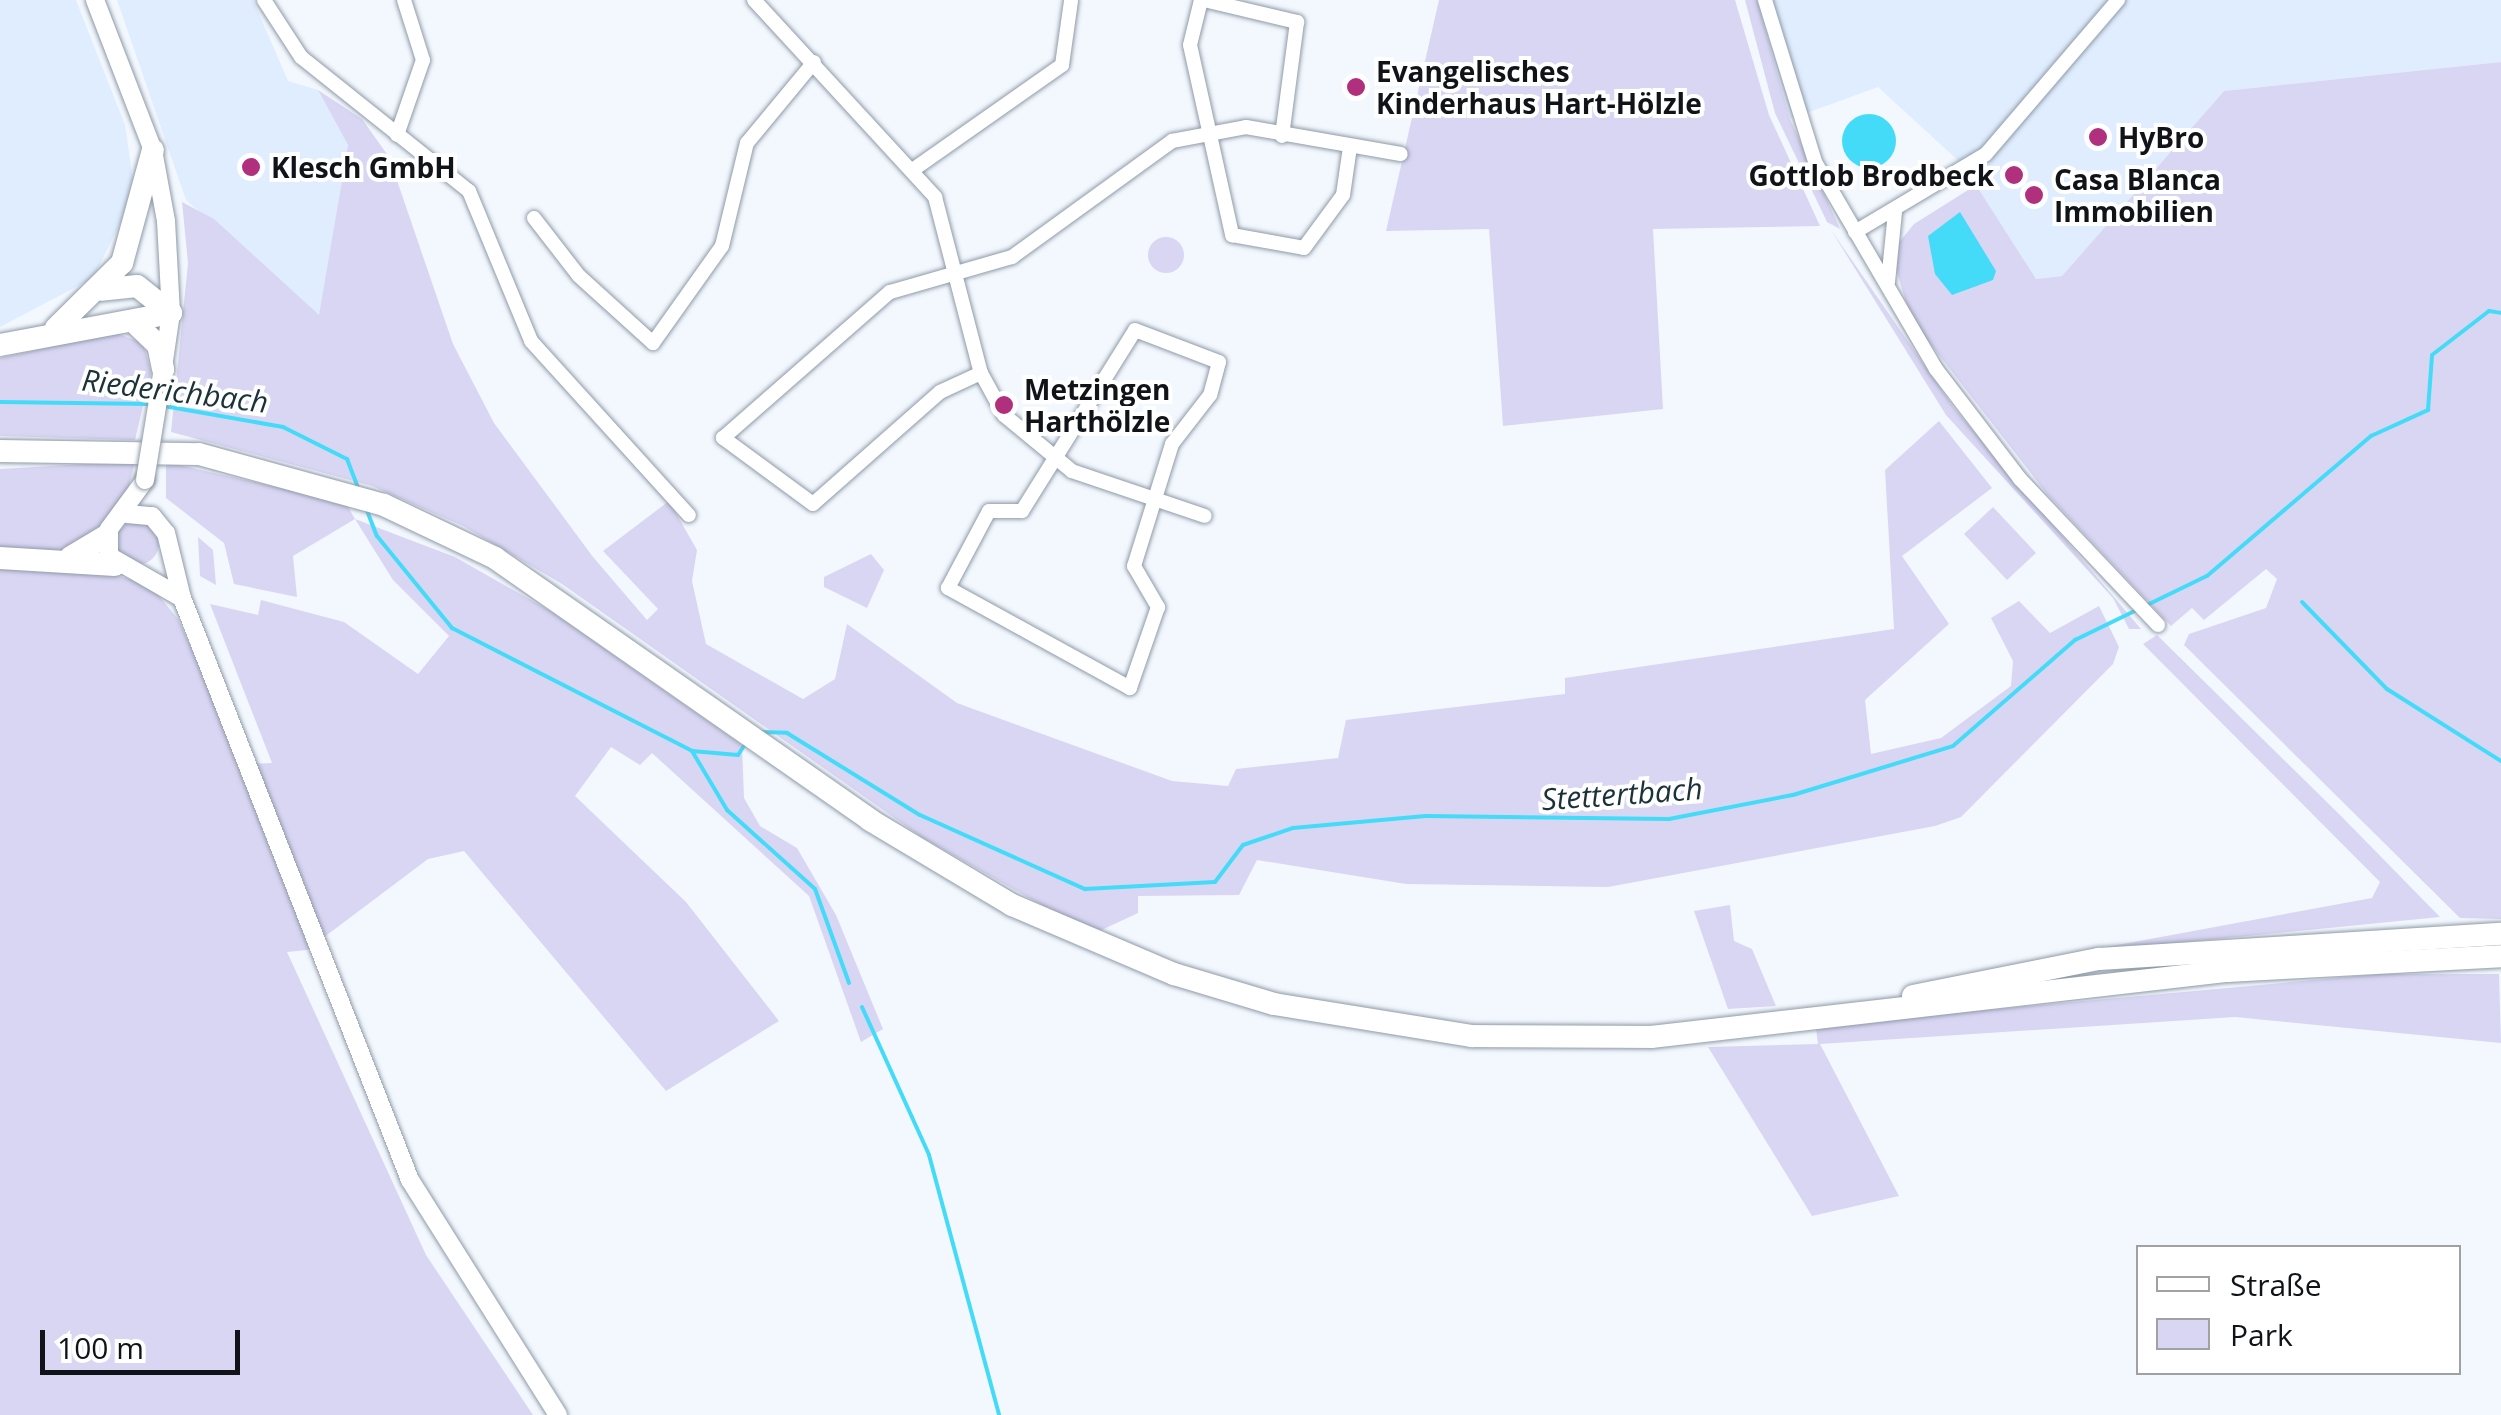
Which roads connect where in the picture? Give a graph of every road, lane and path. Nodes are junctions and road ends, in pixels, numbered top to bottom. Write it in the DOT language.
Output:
graph roads {
  1 [pos="95,0"];
  2 [pos="264,0"];
  3 [pos="404,0"];
  4 [pos="754,0"];
  5 [pos="1202,0"];
  6 [pos="1765,0"];
  7 [pos="2118,0"];
  8 [pos="1071,1"];
  9 [pos="814,62"];
  10 [pos="1208,130"];
  11 [pos="397,135"];
  12 [pos="1282,136"];
  13 [pos="1350,147"];
  14 [pos="153,150"];
  15 [pos="1401,154"];
  16 [pos="914,169"];
  17 [pos="1894,212"];
  18 [pos="534,218"];
  19 [pos="1855,232"];
  20 [pos="956,276"];
  21 [pos="102,290"];
  22 [pos="1890,293"];
  23 [pos="170,313"];
  24 [pos="133,322"];
  25 [pos="55,328"];
  26 [pos="0,345"];
  27 [pos="163,369"];
  28 [pos="981,374"];
  29 [pos="0,451"];
  30 [pos="1054,460"];
  31 [pos="145,480"];
  32 [pos="1154,500"];
  33 [pos="126,514"];
  34 [pos="689,515"];
  35 [pos="152,516"];
  36 [pos="1205,516"];
  37 [pos="106,536"];
  38 [pos="166,553"];
  39 [pos="0,558"];
  40 [pos="65,559"];
  41 [pos="115,565"];
  42 [pos="142,574"];
  43 [pos="182,598"];
  44 [pos="2158,625"];
  45 [pos="2501,934"];
  46 [pos="2501,956"];
  47 [pos="1852,1013"];
  48 [pos="558,1415"];
  1 -- 14 [label="main road"];
  2 -- 11 [label="street"];
  3 -- 11 [label="street"];
  4 -- 9 [label="street"];
  5 -- 10 [label="street"];
  5 -- 12 [label="street"];
  6 -- 19 [label="street"];
  7 -- 17 [label="street"];
  8 -- 16 [label="street"];
  9 -- 16 [label="street"];
  9 -- 18 [label="street"];
  10 -- 12 [label="street"];
  10 -- 13 [label="street"];
  10 -- 20 [label="street"];
  11 -- 34 [label="street"];
  12 -- 13 [label="street"];
  13 -- 15 [label="street"];
  14 -- 21 [label="highway"];
  14 -- 23 [label="main road"];
  16 -- 20 [label="street"];
  17 -- 19 [label="street"];
  17 -- 22 [label="street"];
  19 -- 22 [label="street"];
  20 -- 28 [label="street"];
  20 -- 28 [label="street"];
  21 -- 23 [label="highway"];
  21 -- 25 [label="highway"];
  22 -- 44 [label="street"];
  23 -- 24 [label="highway"];
  23 -- 27 [label="main road"];
  24 -- 25 [label="highway"];
  24 -- 27 [label="highway"];
  25 -- 26 [label="highway"];
  27 -- 31 [label="main road, bridge"];
  28 -- 30 [label="street"];
  29 -- 47 [label="highway"];
  30 -- 32 [label="street"];
  30 -- 32 [label="street"];
  30 -- 32 [label="street"];
  31 -- 33 [label="main road"];
  31 -- 35 [label="main road"];
  32 -- 36 [label="street"];
  33 -- 35 [label="main road"];
  33 -- 37 [label="main road"];
  35 -- 38 [label="main road"];
  37 -- 40 [label="highway"];
  37 -- 41 [label="main road"];
  38 -- 42 [label="main road"];
  38 -- 43 [label="main road"];
  39 -- 40 [label="highway"];
  40 -- 41 [label="highway"];
  41 -- 42 [label="main road"];
  42 -- 43 [label="main road"];
  43 -- 48 [label="main road"];
  45 -- 47 [label="highway"];
  46 -- 47 [label="highway"];
}
